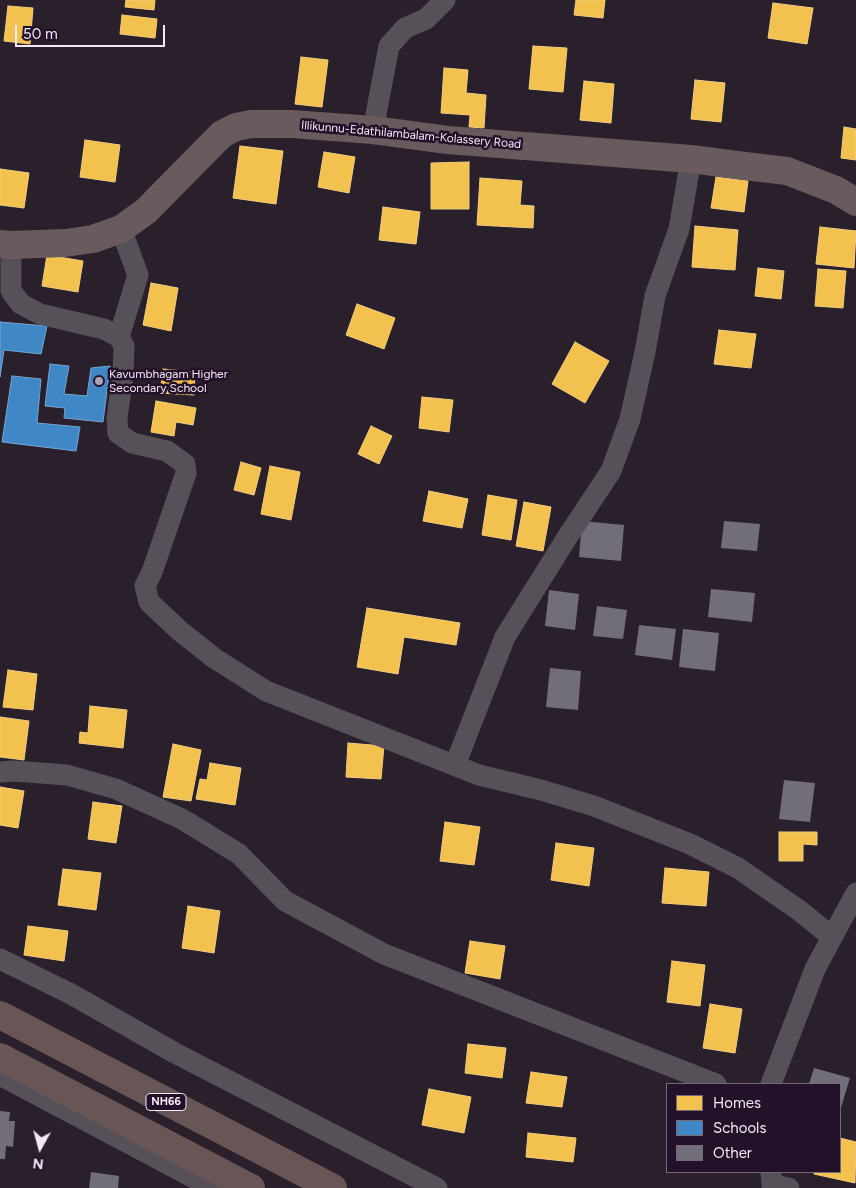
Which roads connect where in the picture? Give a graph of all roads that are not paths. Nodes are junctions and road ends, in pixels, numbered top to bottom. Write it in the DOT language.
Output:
graph roads {
  1 [pos="445,0"];
  2 [pos="373,130"];
  3 [pos="691,159"];
  4 [pos="856,202"];
  5 [pos="121,229"];
  6 [pos="5,244"];
  7 [pos="119,337"];
  8 [pos="455,765"];
  9 [pos="0,772"];
  10 [pos="856,893"];
  11 [pos="832,937"];
  12 [pos="0,959"];
  13 [pos="0,1015"];
  14 [pos="0,1057"];
  15 [pos="0,1075"];
  16 [pos="713,1083"];
  17 [pos="771,1083"];
  18 [pos="213,1188"];
  19 [pos="251,1188"];
  20 [pos="333,1188"];
  21 [pos="437,1188"];
  1 -- 2 [label="street"];
  2 -- 3 [label="main road, Illikunnu-Edathilambalam-Kolassery Road"];
  2 -- 5 [label="main road, Illikunnu-Edathilambalam-Kolassery Road"];
  3 -- 4 [label="main road, Illikunnu-Edathilambalam-Kolassery Road"];
  3 -- 8 [label="street"];
  5 -- 6 [label="main road, Illikunnu-Edathilambalam-Kolassery Road"];
  5 -- 7 [label="street"];
  6 -- 7 [label="street"];
  7 -- 8 [label="street"];
  8 -- 11 [label="street"];
  9 -- 16 [label="street"];
  10 -- 11 [label="street"];
  11 -- 17 [label="street"];
  12 -- 21 [label="street"];
  13 -- 20 [label="highway, NH66"];
  14 -- 19 [label="highway"];
  15 -- 18 [label="street"];
}
